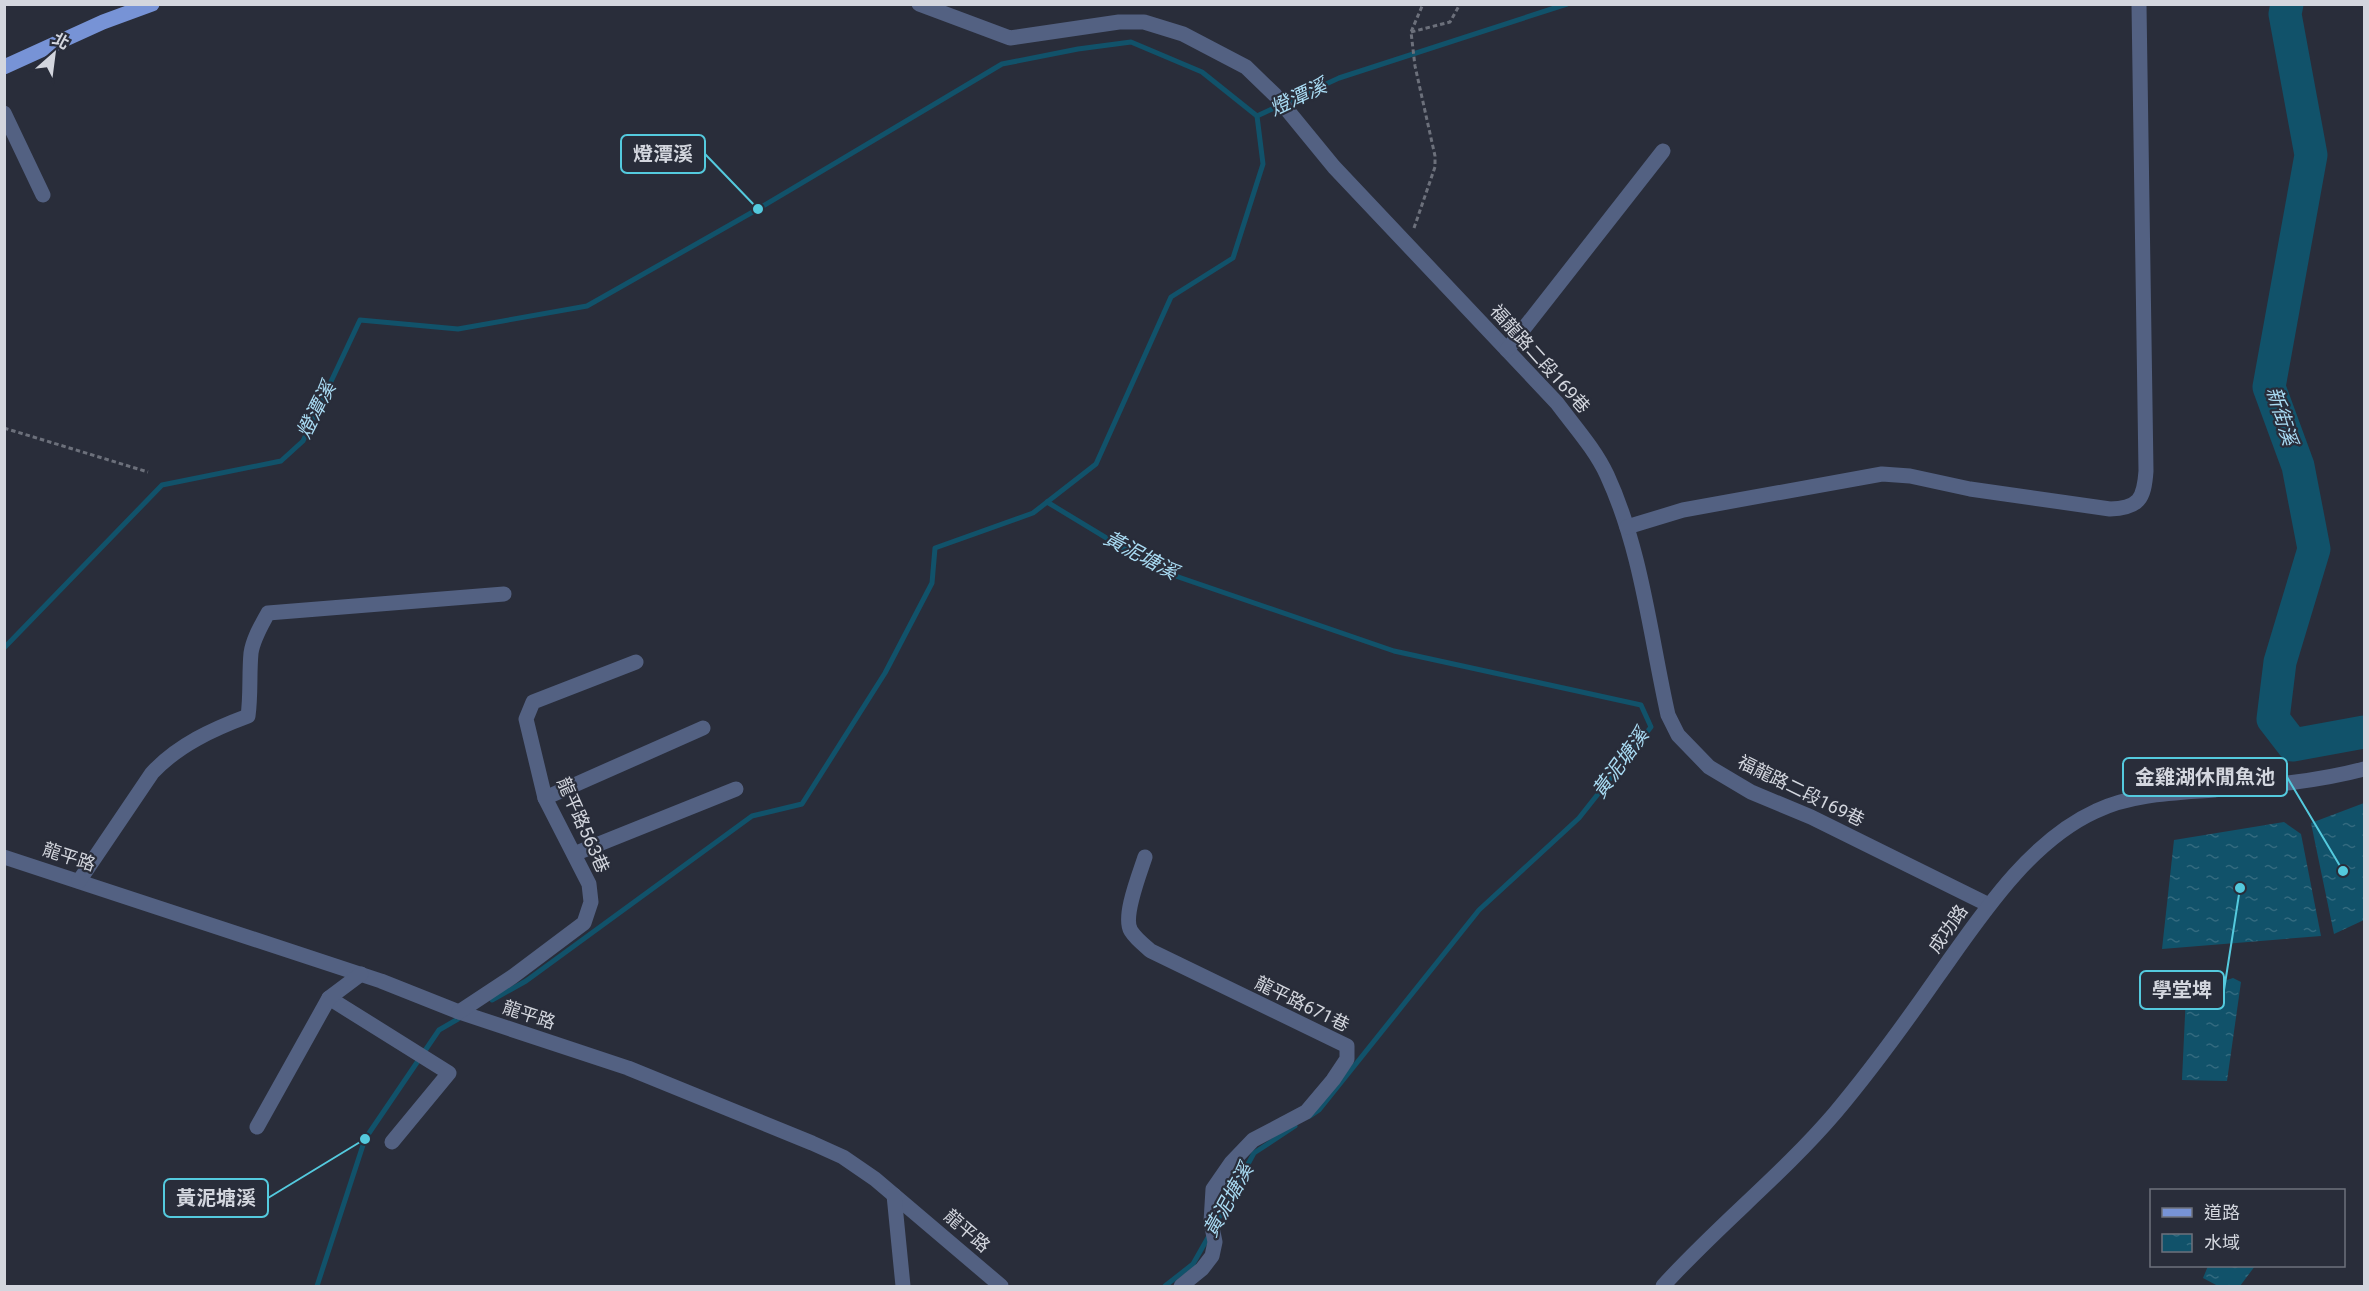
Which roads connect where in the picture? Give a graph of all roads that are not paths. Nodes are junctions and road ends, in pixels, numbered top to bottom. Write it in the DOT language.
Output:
graph roads {
  1 [pos="152,4"];
  2 [pos="919,4"];
  3 [pos="2139,5"];
  4 [pos="4,67"];
  5 [pos="4,113"];
  6 [pos="1664,151"];
  7 [pos="43,195"];
  8 [pos="1507,350"];
  9 [pos="1627,526"];
  10 [pos="504,594"];
  11 [pos="636,662"];
  12 [pos="703,728"];
  13 [pos="2363,770"];
  14 [pos="736,789"];
  15 [pos="545,798"];
  16 [pos="574,854"];
  17 [pos="4,857"];
  18 [pos="1145,857"];
  19 [pos="80,881"];
  20 [pos="1989,904"];
  21 [pos="361,974"];
  22 [pos="328,998"];
  23 [pos="459,1012"];
  24 [pos="257,1127"];
  25 [pos="392,1142"];
  26 [pos="894,1195"];
  27 [pos="903,1287"];
  28 [pos="1001,1287"];
  29 [pos="1181,1287"];
  30 [pos="1663,1287"];
  1 -- 4 [label="main road"];
  2 -- 8 [label="street, 福龍路二段169巷"];
  3 -- 9 [label="street"];
  5 -- 7 [label="street"];
  6 -- 8 [label="street"];
  8 -- 9 [label="street, 福龍路二段169巷"];
  9 -- 20 [label="street, 福龍路二段169巷"];
  10 -- 19 [label="street"];
  11 -- 15 [label="street, 龍平路563巷"];
  12 -- 15 [label="street"];
  13 -- 20 [label="street, 成功路"];
  14 -- 16 [label="street"];
  15 -- 16 [label="street, 龍平路563巷"];
  16 -- 23 [label="street, 龍平路563巷"];
  17 -- 19 [label="street, 龍平路"];
  18 -- 29 [label="street, 龍平路671巷"];
  19 -- 21 [label="street, 龍平路"];
  20 -- 30 [label="street, 成功路"];
  21 -- 22 [label="street"];
  21 -- 23 [label="street, 龍平路"];
  22 -- 24 [label="street"];
  22 -- 25 [label="street"];
  23 -- 26 [label="street, 龍平路"];
  26 -- 27 [label="street"];
  26 -- 28 [label="street, 龍平路"];
}
